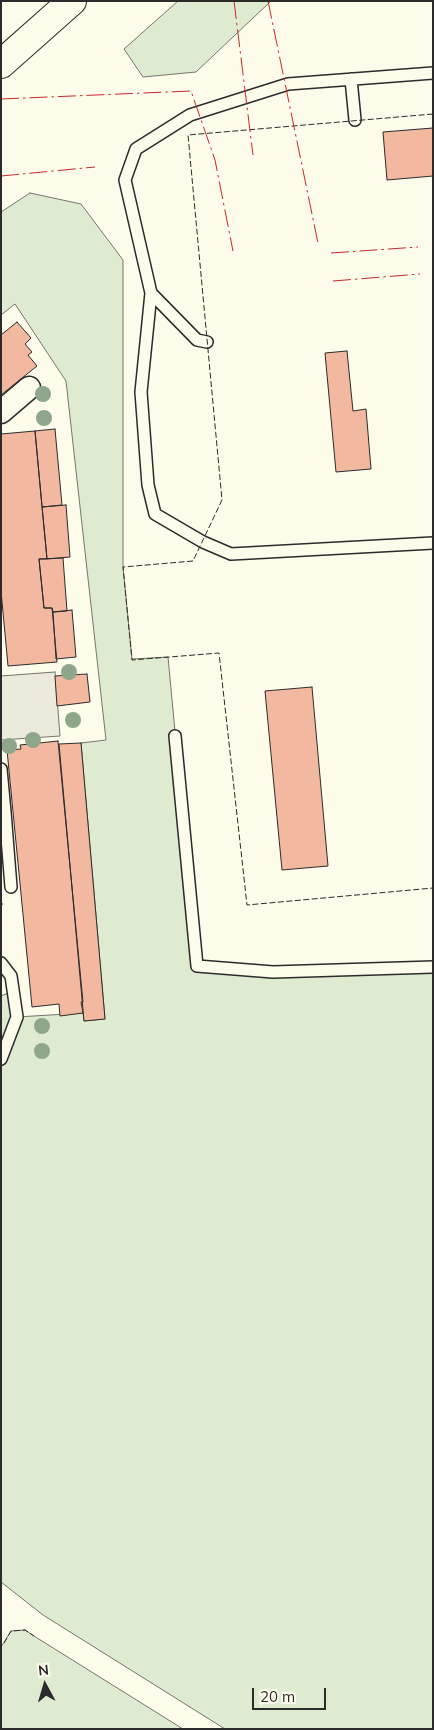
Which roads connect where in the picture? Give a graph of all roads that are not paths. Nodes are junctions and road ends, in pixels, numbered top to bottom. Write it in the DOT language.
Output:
graph roads {
  1 [pos="72,1"];
  2 [pos="1,64"];
  3 [pos="433,74"];
  4 [pos="352,79"];
  5 [pos="355,120"];
  6 [pos="151,293"];
  7 [pos="208,342"];
  8 [pos="29,388"];
  9 [pos="1,412"];
  10 [pos="433,543"];
  11 [pos="175,736"];
  12 [pos="1,769"];
  13 [pos="3,813"];
  14 [pos="11,887"];
  15 [pos="1,963"];
  16 [pos="433,967"];
  17 [pos="1,1059"];
  1 -- 2 [label="main road"];
  3 -- 4 [label="lane"];
  4 -- 5 [label="lane"];
  4 -- 6 [label="lane"];
  6 -- 7 [label="lane"];
  6 -- 10 [label="lane"];
  8 -- 9 [label="street"];
  11 -- 16 [label="lane"];
  12 -- 13 [label="lane"];
  13 -- 14 [label="lane"];
  15 -- 17 [label="lane"];
}
